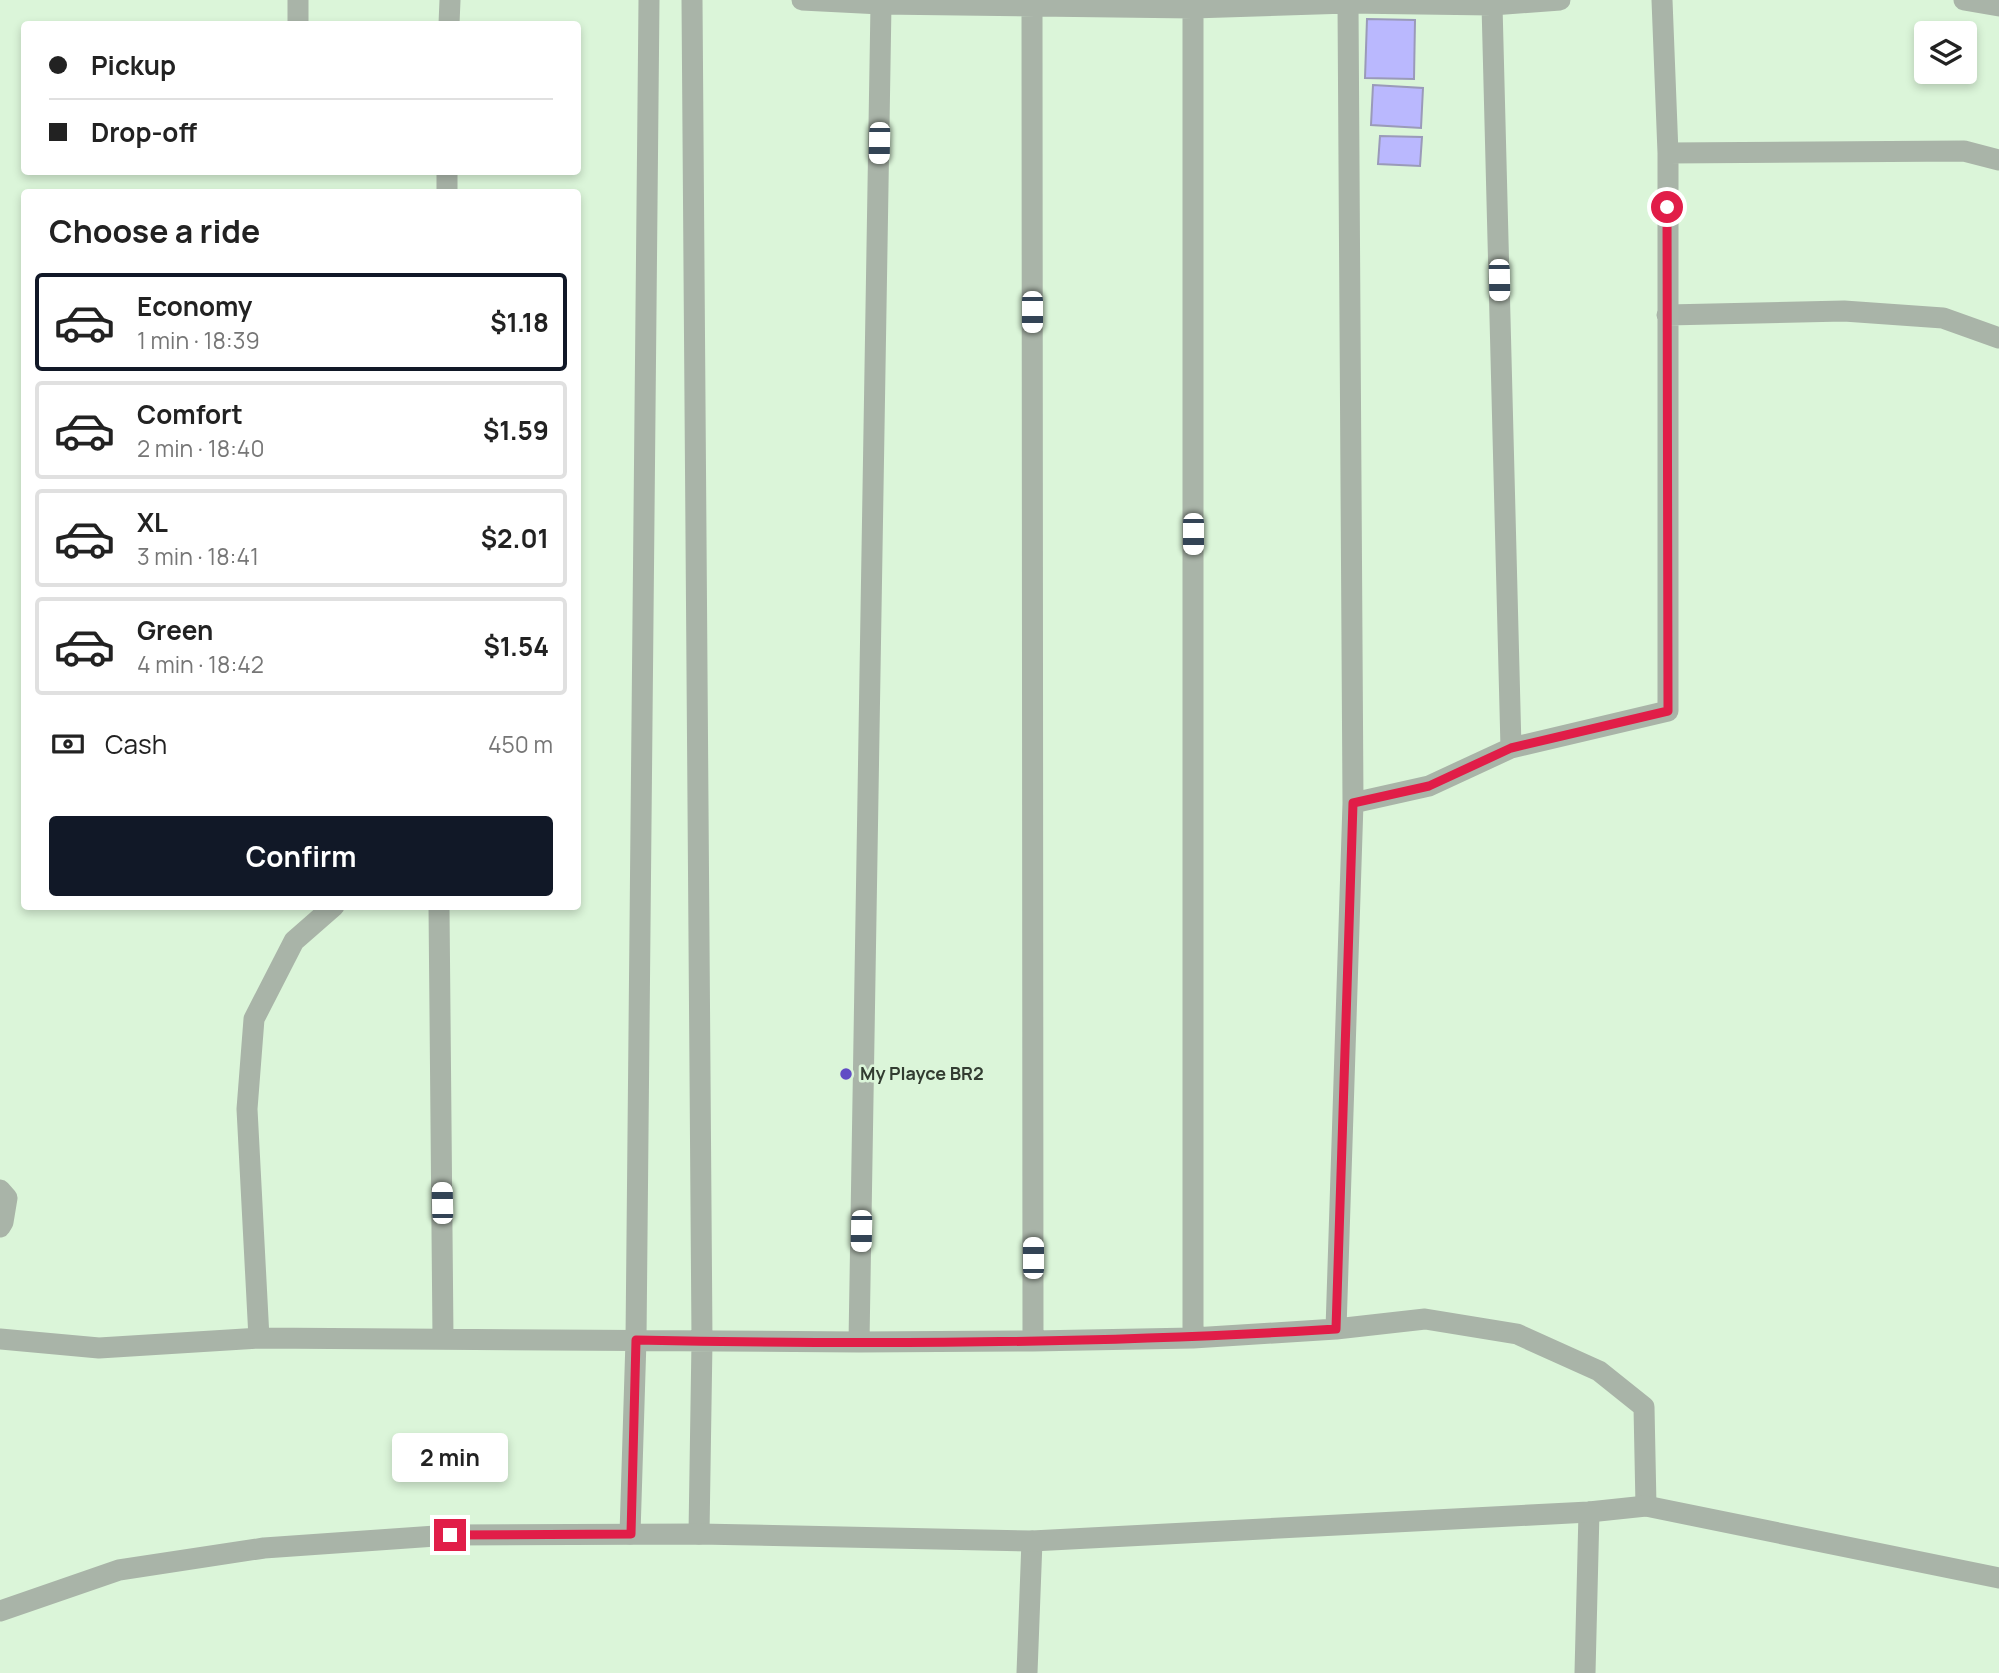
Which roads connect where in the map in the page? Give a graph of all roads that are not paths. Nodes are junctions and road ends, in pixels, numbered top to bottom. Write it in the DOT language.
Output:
graph roads {
  1 [pos="298,0"];
  2 [pos="450,0"];
  3 [pos="649,0"];
  4 [pos="692,0"];
  5 [pos="802,0"];
  6 [pos="1560,0"];
  7 [pos="1662,0"];
  8 [pos="1964,0"];
  9 [pos="1348,3"];
  10 [pos="881,4"];
  11 [pos="1492,5"];
  12 [pos="1032,6"];
  13 [pos="1999,6"];
  14 [pos="1193,8"];
  15 [pos="298,21"];
  16 [pos="449,21"];
  17 [pos="1668,153"];
  18 [pos="1999,160"];
  19 [pos="1667,315"];
  20 [pos="1999,338"];
  21 [pos="1511,748"];
  22 [pos="1353,803"];
  23 [pos="329,910"];
  24 [pos="439,910"];
  25 [pos="0,1190"];
  26 [pos="0,1227"];
  27 [pos="1336,1329"];
  28 [pos="258,1338"];
  29 [pos="443,1338"];
  30 [pos="1193,1338"];
  31 [pos="0,1339"];
  32 [pos="636,1340"];
  33 [pos="702,1341"];
  34 [pos="1033,1341"];
  35 [pos="859,1342"];
  36 [pos="1646,1506"];
  37 [pos="1589,1512"];
  38 [pos="631,1534"];
  39 [pos="698,1534"];
  40 [pos="1032,1541"];
  41 [pos="1999,1577"];
  42 [pos="0,1611"];
  43 [pos="1027,1673"];
  44 [pos="1585,1673"];
  1 -- 15 [label="street"];
  2 -- 16 [label="street"];
  3 -- 32 [label="street"];
  4 -- 33 [label="street"];
  5 -- 10 [label="street"];
  6 -- 11 [label="street"];
  7 -- 17 [label="street"];
  8 -- 13 [label="street"];
  9 -- 11 [label="street"];
  9 -- 14 [label="street"];
  9 -- 22 [label="street"];
  10 -- 12 [label="street"];
  10 -- 35 [label="street"];
  11 -- 21 [label="street"];
  12 -- 14 [label="street"];
  12 -- 34 [label="street"];
  14 -- 30 [label="street"];
  17 -- 18 [label="street"];
  17 -- 19 [label="street"];
  19 -- 20 [label="street"];
  19 -- 21 [label="street"];
  21 -- 22 [label="street"];
  22 -- 27 [label="street"];
  23 -- 28 [label="street"];
  24 -- 29 [label="street"];
  25 -- 26 [label="street"];
  27 -- 30 [label="street"];
  27 -- 36 [label="street"];
  28 -- 29 [label="street"];
  28 -- 31 [label="street"];
  29 -- 32 [label="street"];
  30 -- 34 [label="street"];
  32 -- 33 [label="street"];
  32 -- 38 [label="street"];
  33 -- 35 [label="street"];
  33 -- 39 [label="street"];
  34 -- 35 [label="street"];
  36 -- 37 [label="street"];
  36 -- 41 [label="street"];
  37 -- 40 [label="street"];
  37 -- 44 [label="street"];
  38 -- 39 [label="street"];
  38 -- 42 [label="street"];
  39 -- 40 [label="street"];
  40 -- 43 [label="street"];
}
